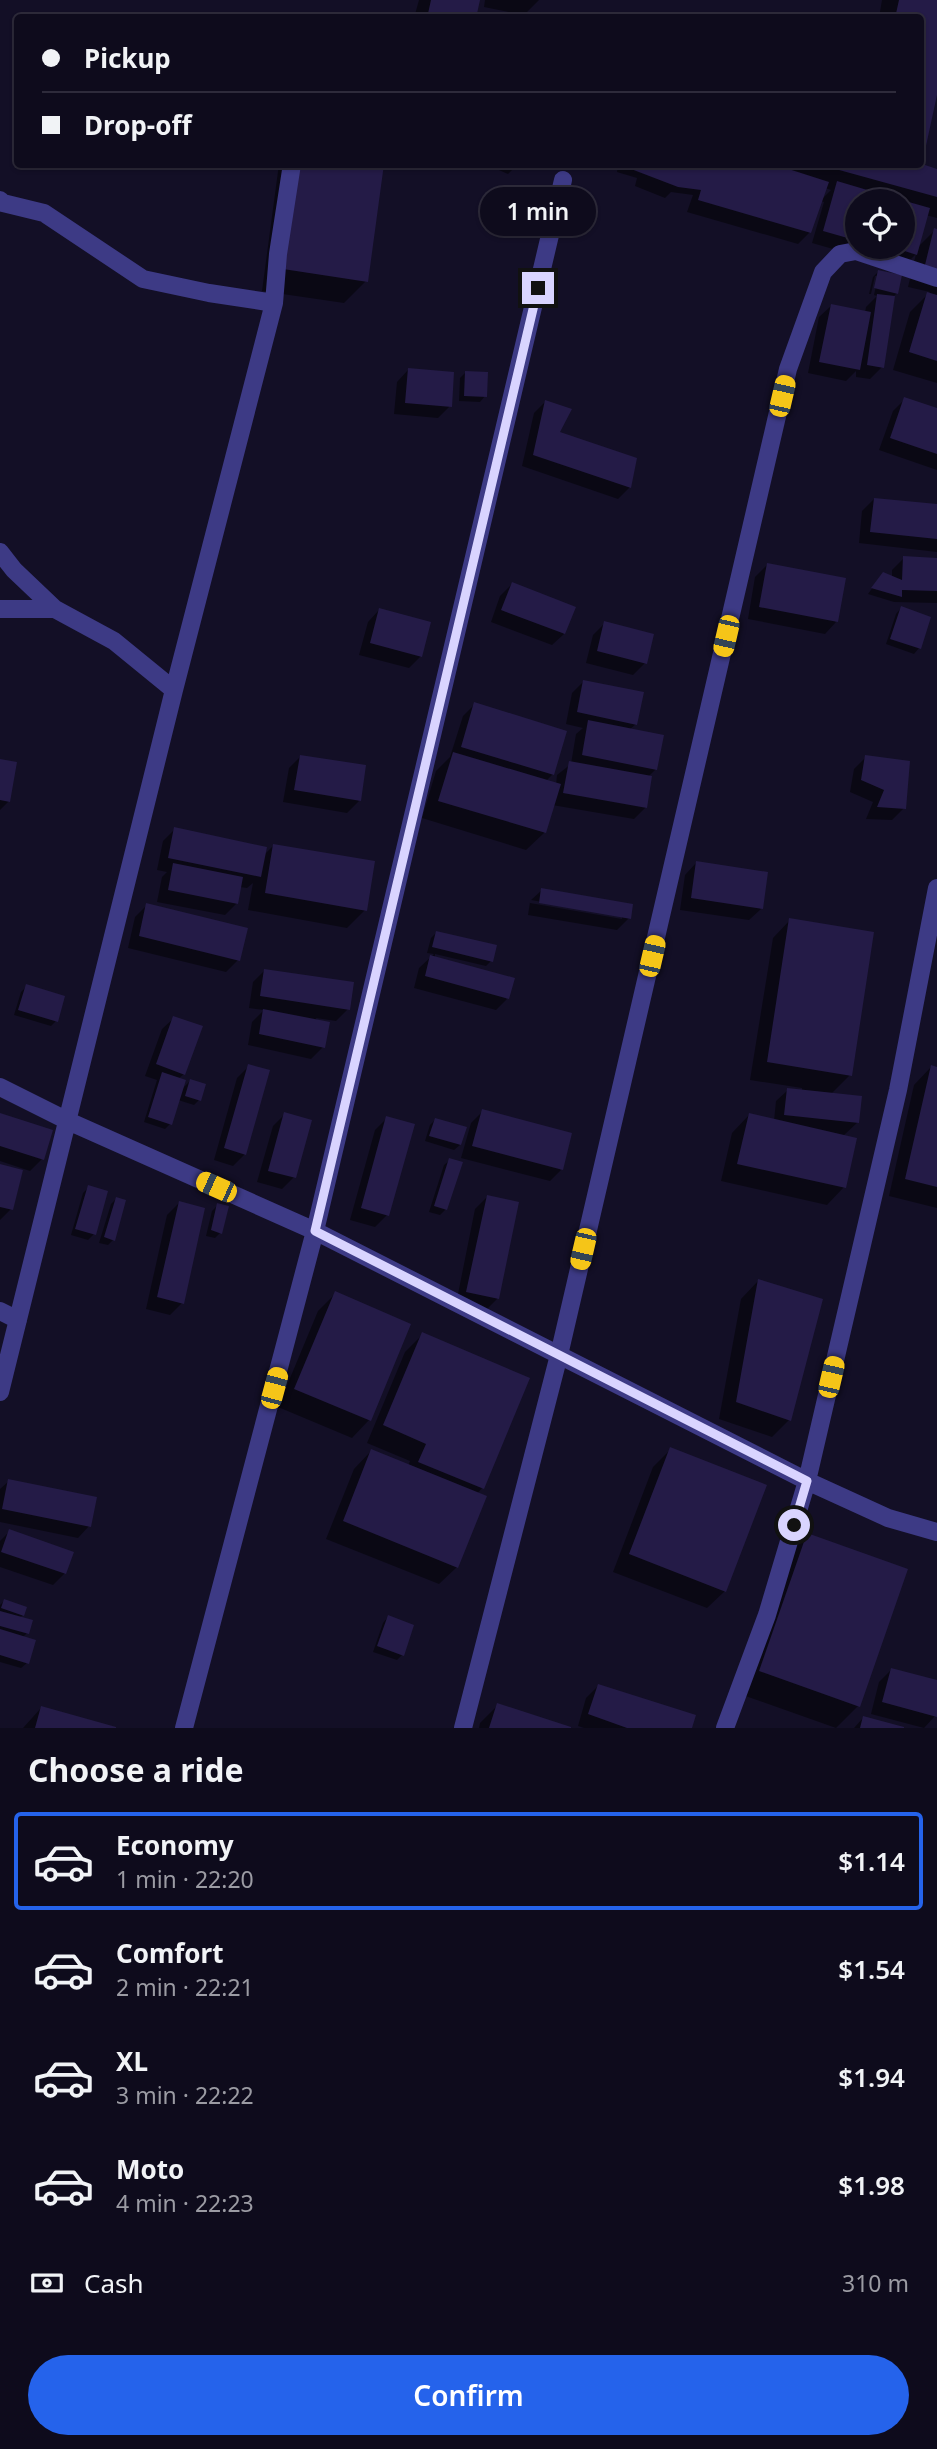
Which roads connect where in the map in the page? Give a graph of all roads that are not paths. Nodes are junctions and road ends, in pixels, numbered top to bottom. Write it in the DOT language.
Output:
graph roads {
  1 [pos="291,168"];
  2 [pos="563,180"];
  3 [pos="1,204"];
  4 [pos="937,278"];
  5 [pos="274,303"];
  6 [pos="0,552"];
  7 [pos="0,609"];
  8 [pos="55,609"];
  9 [pos="174,690"];
  10 [pos="937,888"];
  11 [pos="0,1087"];
  12 [pos="68,1121"];
  13 [pos="315,1231"];
  14 [pos="0,1311"];
  15 [pos="18,1320"];
  16 [pos="559,1355"];
  17 [pos="0,1391"];
  18 [pos="807,1481"];
  19 [pos="937,1532"];
  20 [pos="184,1728"];
  21 [pos="463,1728"];
  22 [pos="724,1728"];
  1 -- 5 [label="street"];
  2 -- 13 [label="street"];
  3 -- 5 [label="street"];
  4 -- 16 [label="street"];
  5 -- 9 [label="street"];
  6 -- 8 [label="street"];
  7 -- 8 [label="street"];
  8 -- 9 [label="street"];
  9 -- 12 [label="street"];
  10 -- 18 [label="street"];
  11 -- 12 [label="street"];
  12 -- 13 [label="street"];
  12 -- 15 [label="street"];
  13 -- 16 [label="street"];
  13 -- 20 [label="street"];
  14 -- 15 [label="street"];
  15 -- 17 [label="street"];
  16 -- 18 [label="street"];
  16 -- 21 [label="street"];
  18 -- 19 [label="street"];
  18 -- 22 [label="street"];
}
